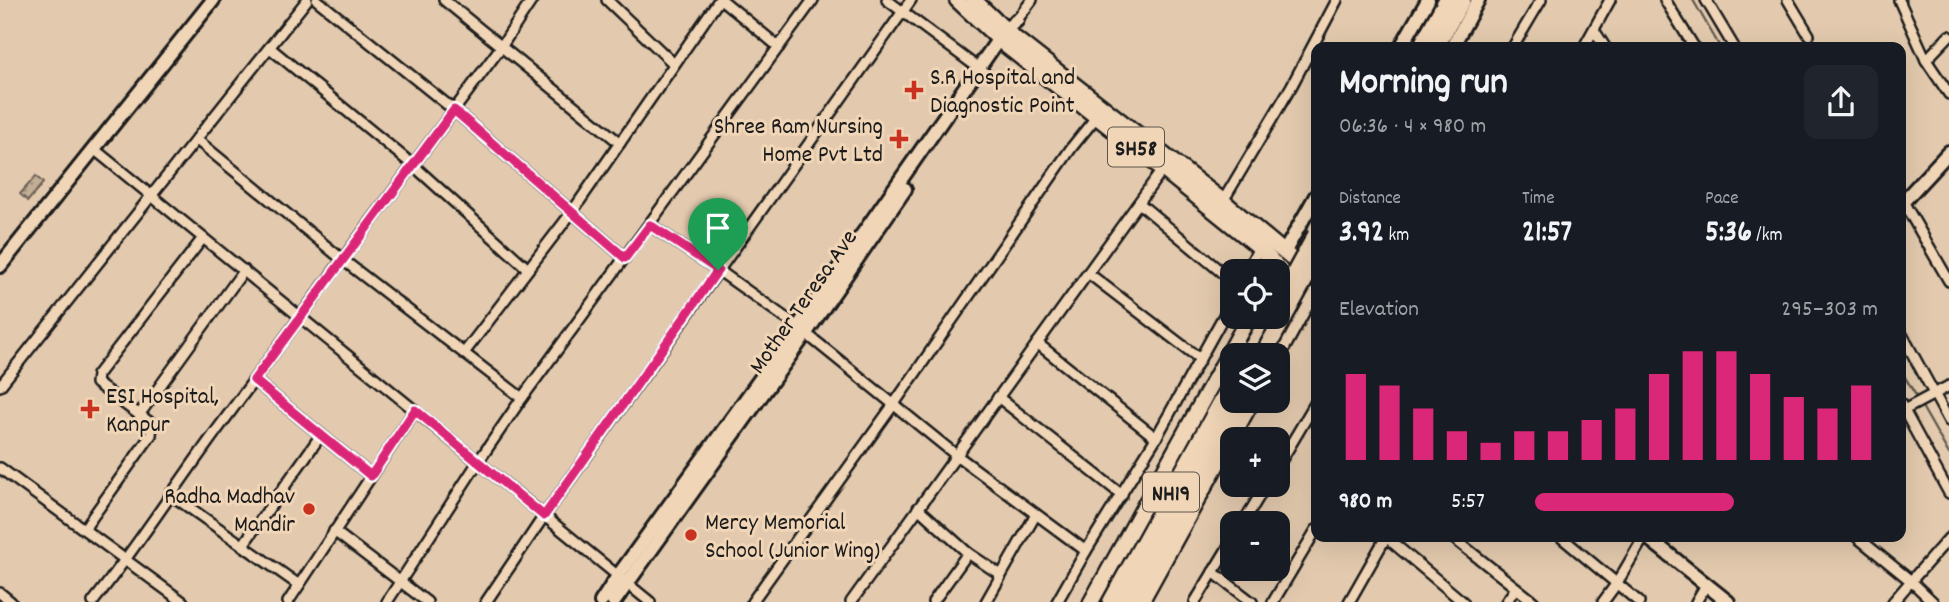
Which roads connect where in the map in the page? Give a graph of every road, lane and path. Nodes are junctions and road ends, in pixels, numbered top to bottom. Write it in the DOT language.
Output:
graph roads {
  1 [pos="213,0"];
  2 [pos="307,0"];
  3 [pos="317,0"];
  4 [pos="444,0"];
  5 [pos="532,0"];
  6 [pos="607,0"];
  7 [pos="721,0"];
  8 [pos="813,0"];
  9 [pos="887,0"];
  10 [pos="911,0"];
  11 [pos="957,0"];
  12 [pos="974,0"];
  13 [pos="1032,0"];
  14 [pos="1337,0"];
  15 [pos="1428,0"];
  16 [pos="1447,0"];
  17 [pos="1462,0"];
  18 [pos="1478,0"];
  19 [pos="1541,0"];
  20 [pos="1610,0"];
  21 [pos="1665,0"];
  22 [pos="1706,0"];
  23 [pos="1788,0"];
  24 [pos="1899,0"];
  25 [pos="902,13"];
  26 [pos="1017,20"];
  27 [pos="1594,30"];
  28 [pos="1809,35"];
  29 [pos="1949,36"];
  30 [pos="1005,38"];
  31 [pos="1315,42"];
  32 [pos="1404,42"];
  33 [pos="1424,42"];
  34 [pos="1438,42"];
  35 [pos="1455,42"];
  36 [pos="1516,42"];
  37 [pos="1587,42"];
  38 [pos="1602,42"];
  39 [pos="1691,42"];
  40 [pos="1731,42"];
  41 [pos="270,47"];
  42 [pos="501,47"];
  43 [pos="779,47"];
  44 [pos="1311,50"];
  45 [pos="1926,60"];
  46 [pos="674,64"];
  47 [pos="982,71"];
  48 [pos="1949,94"];
  49 [pos="454,110"];
  50 [pos="1097,116"];
  51 [pos="197,140"];
  52 [pos="620,143"];
  53 [pos="94,149"];
  54 [pos="1949,152"];
  55 [pos="1167,164"];
  56 [pos="413,165"];
  57 [pos="1906,196"];
  58 [pos="152,197"];
  59 [pos="1223,201"];
  60 [pos="1139,203"];
  61 [pos="1311,205"];
  62 [pos="1906,209"];
  63 [pos="572,212"];
  64 [pos="650,225"];
  65 [pos="203,238"];
  66 [pos="1311,244"];
  67 [pos="1259,247"];
  68 [pos="1285,251"];
  69 [pos="625,258"];
  70 [pos="1253,259"];
  71 [pos="1269,259"];
  72 [pos="1281,259"];
  73 [pos="343,260"];
  74 [pos="0,266"];
  75 [pos="1311,268"];
  76 [pos="528,269"];
  77 [pos="244,270"];
  78 [pos="718,270"];
  79 [pos="1220,271"];
  80 [pos="1088,273"];
  81 [pos="1311,274"];
  82 [pos="1290,281"];
  83 [pos="1949,281"];
  84 [pos="1290,282"];
  85 [pos="1311,300"];
  86 [pos="1311,303"];
  87 [pos="300,317"];
  88 [pos="1220,323"];
  89 [pos="1242,329"];
  90 [pos="802,330"];
  91 [pos="1037,343"];
  92 [pos="1270,343"];
  93 [pos="1286,343"];
  94 [pos="1906,344"];
  95 [pos="464,353"];
  96 [pos="1200,359"];
  97 [pos="254,380"];
  98 [pos="0,386"];
  99 [pos="1949,386"];
  100 [pos="1931,396"];
  101 [pos="998,397"];
  102 [pos="522,398"];
  103 [pos="894,404"];
  104 [pos="1220,405"];
  105 [pos="1906,407"];
  106 [pos="1906,409"];
  107 [pos="415,410"];
  108 [pos="1311,410"];
  109 [pos="1230,413"];
  110 [pos="1245,413"];
  111 [pos="139,415"];
  112 [pos="1949,421"];
  113 [pos="321,435"];
  114 [pos="1156,438"];
  115 [pos="1290,446"];
  116 [pos="956,455"];
  117 [pos="478,462"];
  118 [pos="0,468"];
  119 [pos="371,476"];
  120 [pos="1949,493"];
  121 [pos="170,494"];
  122 [pos="1122,495"];
  123 [pos="918,508"];
  124 [pos="1036,514"];
  125 [pos="544,516"];
  126 [pos="85,528"];
  127 [pos="334,531"];
  128 [pos="1311,538"];
  129 [pos="1949,538"];
  130 [pos="1383,542"];
  131 [pos="1392,542"];
  132 [pos="1458,542"];
  133 [pos="1566,542"];
  134 [pos="1643,542"];
  135 [pos="1652,542"];
  136 [pos="1863,542"];
  137 [pos="243,545"];
  138 [pos="1086,551"];
  139 [pos="968,553"];
  140 [pos="127,560"];
  141 [pos="1220,561"];
  142 [pos="1213,572"];
  143 [pos="1001,575"];
  144 [pos="622,579"];
  145 [pos="401,581"];
  146 [pos="1911,581"];
  147 [pos="1617,583"];
  148 [pos="299,585"];
  149 [pos="1706,585"];
  150 [pos="1516,588"];
  151 [pos="0,593"];
  152 [pos="1353,600"];
  153 [pos="12,602"];
  154 [pos="93,602"];
  155 [pos="183,602"];
  156 [pos="288,602"];
  157 [pos="387,602"];
  158 [pos="427,602"];
  159 [pos="486,602"];
  160 [pos="601,602"];
  161 [pos="614,602"];
  162 [pos="650,602"];
  163 [pos="752,602"];
  164 [pos="851,602"];
  165 [pos="933,602"];
  166 [pos="986,602"];
  167 [pos="1057,602"];
  168 [pos="1091,602"];
  169 [pos="1111,602"];
  170 [pos="1125,602"];
  171 [pos="1142,602"];
  172 [pos="1195,602"];
  173 [pos="1252,602"];
  174 [pos="1273,602"];
  175 [pos="1463,602"];
  176 [pos="1506,602"];
  177 [pos="1534,602"];
  178 [pos="1603,602"];
  179 [pos="1639,602"];
  180 [pos="1696,602"];
  181 [pos="1728,602"];
  182 [pos="1893,602"];
  183 [pos="1933,602"];
  1 -- 53 [label="street"];
  2 -- 41 [label="street"];
  3 -- 49 [label="street"];
  4 -- 42 [label="street"];
  5 -- 42 [label="street"];
  6 -- 46 [label="street"];
  7 -- 43 [label="street"];
  7 -- 46 [label="street"];
  8 -- 43 [label="street"];
  9 -- 25 [label="street"];
  10 -- 25 [label="street"];
  11 -- 30 [label="main road, SH58"];
  12 -- 30 [label="main road, SH58"];
  13 -- 26 [label="street"];
  14 -- 31 [label="street"];
  15 -- 32 [label="street"];
  16 -- 33 [label="highway"];
  17 -- 34 [label="highway"];
  18 -- 35 [label="street"];
  19 -- 36 [label="street"];
  20 -- 27 [label="street"];
  21 -- 39 [label="street"];
  22 -- 40 [label="street"];
  23 -- 28 [label="street"];
  24 -- 45 [label="street"];
  25 -- 47 [label="street"];
  25 -- 78 [label="street"];
  26 -- 30 [label="street"];
  27 -- 37 [label="street"];
  27 -- 38 [label="street"];
  29 -- 45 [label="street"];
  30 -- 47 [label="street"];
  30 -- 50 [label="main road, SH58"];
  30 -- 55 [label="main road, SH58"];
  41 -- 51 [label="street"];
  41 -- 56 [label="street"];
  42 -- 49 [label="street"];
  42 -- 52 [label="street"];
  43 -- 64 [label="street"];
  44 -- 59 [label="street"];
  45 -- 48 [label="street"];
  46 -- 52 [label="street"];
  47 -- 90 [label="street"];
  49 -- 56 [label="street"];
  49 -- 63 [label="street"];
  50 -- 55 [label="main road, SH58"];
  50 -- 103 [label="street"];
  51 -- 58 [label="street"];
  51 -- 73 [label="street"];
  52 -- 63 [label="street"];
  53 -- 58 [label="street"];
  53 -- 74 [label="street"];
  54 -- 57 [label="street"];
  55 -- 59 [label="main road, SH58"];
  55 -- 60 [label="street"];
  55 -- 67 [label="main road, SH58"];
  56 -- 73 [label="street"];
  56 -- 76 [label="street"];
  58 -- 65 [label="street"];
  58 -- 98 [label="street"];
  59 -- 68 [label="main road, SH58"];
  60 -- 79 [label="street"];
  60 -- 80 [label="street"];
  61 -- 68 [label="street"];
  62 -- 83 [label="street"];
  63 -- 69 [label="street"];
  63 -- 76 [label="street"];
  64 -- 69 [label="street"];
  64 -- 78 [label="street"];
  65 -- 77 [label="street"];
  65 -- 111 [label="street"];
  66 -- 84 [label="highway, bridge"];
  67 -- 70 [label="street"];
  67 -- 71 [label="main road, SH58"];
  68 -- 72 [label="main road"];
  68 -- 81 [label="main road, SH58"];
  69 -- 102 [label="street"];
  73 -- 87 [label="street"];
  73 -- 95 [label="street"];
  75 -- 92 [label="highway, bridge"];
  76 -- 95 [label="street"];
  77 -- 87 [label="street"];
  77 -- 111 [label="street"];
  78 -- 90 [label="street"];
  78 -- 125 [label="street"];
  80 -- 91 [label="street"];
  80 -- 96 [label="street"];
  82 -- 85 [label="main road, SH58"];
  86 -- 93 [label="main road"];
  87 -- 97 [label="street"];
  87 -- 107 [label="street"];
  88 -- 96 [label="street"];
  89 -- 168 [label="main road"];
  90 -- 103 [label="street"];
  90 -- 144 [label="street"];
  91 -- 101 [label="street"];
  91 -- 114 [label="street"];
  94 -- 100 [label="street"];
  95 -- 102 [label="street"];
  96 -- 114 [label="street"];
  97 -- 113 [label="street"];
  97 -- 121 [label="street"];
  99 -- 100 [label="street"];
  100 -- 105 [label="street"];
  100 -- 112 [label="street"];
  101 -- 116 [label="street"];
  101 -- 122 [label="street"];
  102 -- 117 [label="street"];
  103 -- 116 [label="street"];
  103 -- 163 [label="street"];
  104 -- 169 [label="highway, NH19"];
  106 -- 120 [label="street"];
  107 -- 117 [label="street"];
  107 -- 119 [label="street"];
  108 -- 115 [label="street"];
  109 -- 170 [label="highway, NH19"];
  110 -- 171 [label="main road"];
  111 -- 126 [label="street"];
  113 -- 119 [label="street"];
  113 -- 137 [label="street"];
  114 -- 122 [label="street"];
  116 -- 123 [label="street"];
  116 -- 124 [label="street"];
  117 -- 125 [label="street"];
  117 -- 145 [label="street"];
  118 -- 126 [label="street"];
  119 -- 127 [label="street"];
  121 -- 137 [label="street"];
  121 -- 140 [label="street"];
  122 -- 138 [label="street"];
  123 -- 139 [label="street"];
  123 -- 164 [label="street"];
  124 -- 138 [label="street"];
  124 -- 143 [label="street"];
  125 -- 144 [label="street"];
  125 -- 159 [label="street"];
  126 -- 140 [label="street"];
  127 -- 145 [label="street"];
  127 -- 148 [label="street"];
  128 -- 174 [label="street"];
  129 -- 146 [label="street"];
  130 -- 152 [label="street"];
  131 -- 175 [label="street"];
  132 -- 150 [label="street"];
  133 -- 147 [label="street"];
  134 -- 147 [label="street"];
  135 -- 149 [label="street"];
  136 -- 146 [label="street"];
  137 -- 148 [label="street"];
  138 -- 167 [label="street"];
  139 -- 143 [label="street"];
  139 -- 165 [label="street"];
  140 -- 154 [label="street"];
  140 -- 155 [label="street"];
  141 -- 142 [label="street"];
  142 -- 172 [label="street"];
  142 -- 173 [label="street"];
  143 -- 166 [label="street"];
  144 -- 160 [label="street"];
  144 -- 161 [label="street"];
  144 -- 162 [label="street"];
  145 -- 157 [label="street"];
  145 -- 158 [label="street"];
  146 -- 182 [label="street"];
  146 -- 183 [label="street"];
  147 -- 178 [label="street"];
  147 -- 179 [label="street"];
  148 -- 156 [label="street"];
  149 -- 180 [label="street"];
  149 -- 181 [label="street"];
  150 -- 176 [label="street"];
  150 -- 177 [label="street"];
  151 -- 153 [label="street"];
}
